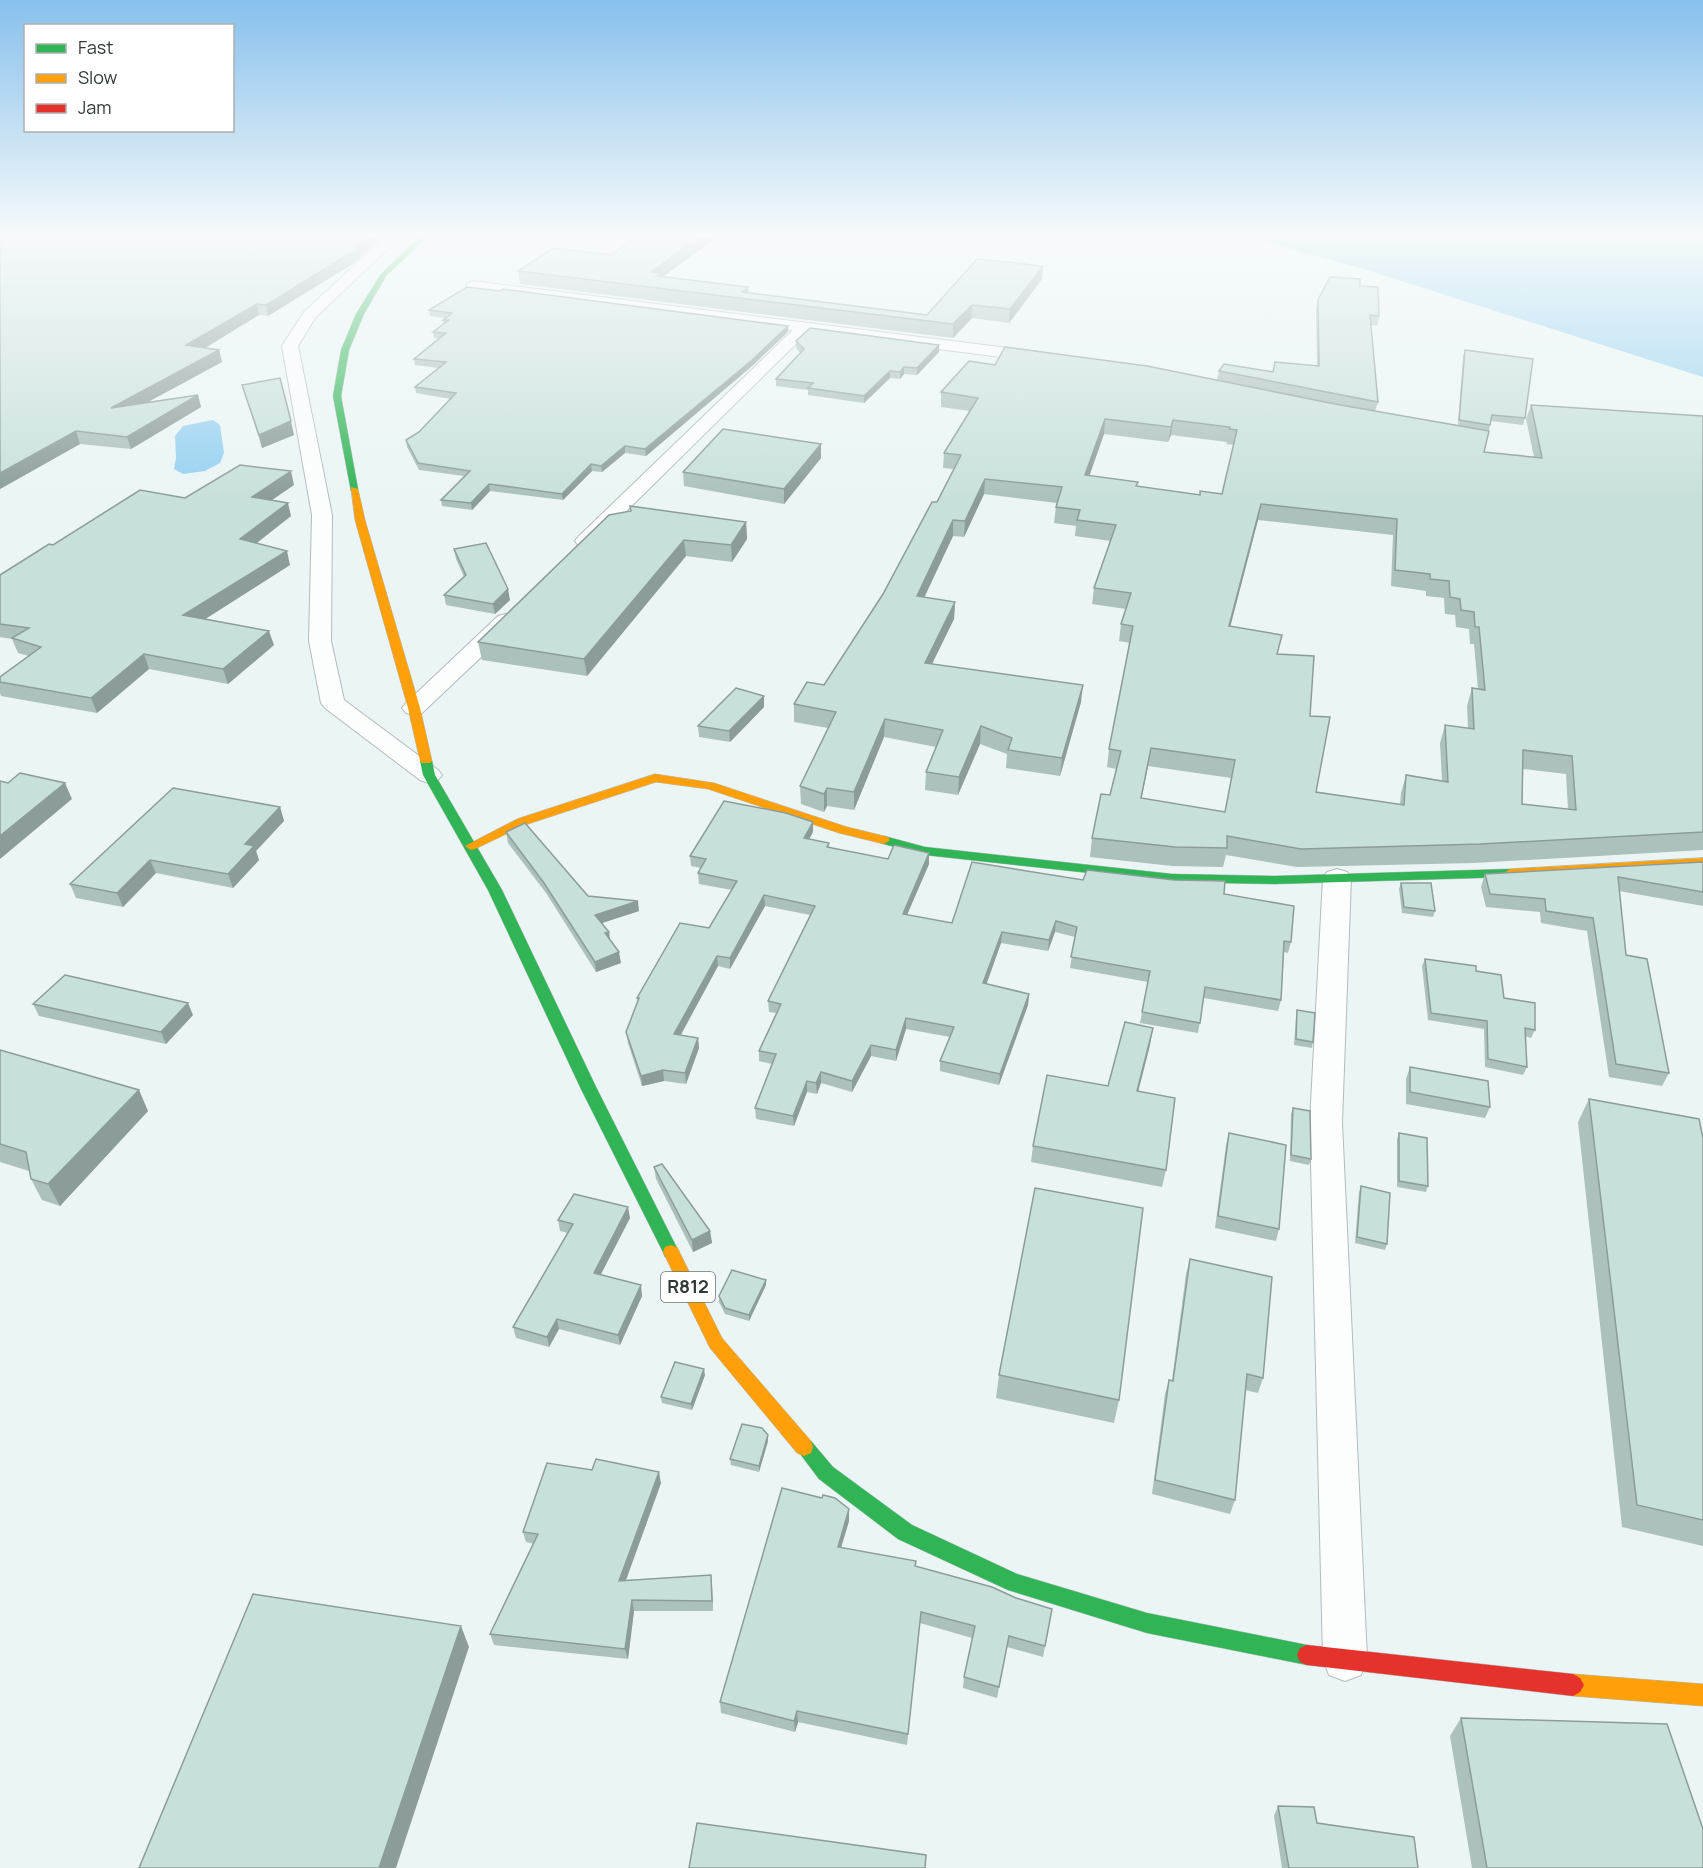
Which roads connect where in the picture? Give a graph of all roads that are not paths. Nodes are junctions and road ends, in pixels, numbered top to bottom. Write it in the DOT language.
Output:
graph roads {
  1 [pos="303,324"];
  2 [pos="356,324"];
  3 [pos="783,324"];
  4 [pos="805,327"];
  5 [pos="1050,359"];
  6 [pos="569,557"];
  7 [pos="520,606"];
  8 [pos="414,708"];
  9 [pos="429,775"];
  10 [pos="471,846"];
  11 [pos="1703,862"];
  12 [pos="1337,878"];
  13 [pos="1345,1659"];
  14 [pos="1703,1695"];
  1 -- 9 [label="street"];
  2 -- 8 [label="main road, R812"];
  3 -- 4 [label="street"];
  4 -- 5 [label="street"];
  4 -- 6 [label="street"];
  7 -- 8 [label="street"];
  8 -- 9 [label="main road, R812"];
  9 -- 10 [label="main road, R812"];
  10 -- 12 [label="main road"];
  10 -- 13 [label="main road, R812"];
  11 -- 12 [label="main road"];
  12 -- 13 [label="street"];
  13 -- 14 [label="main road, R812"];
}
